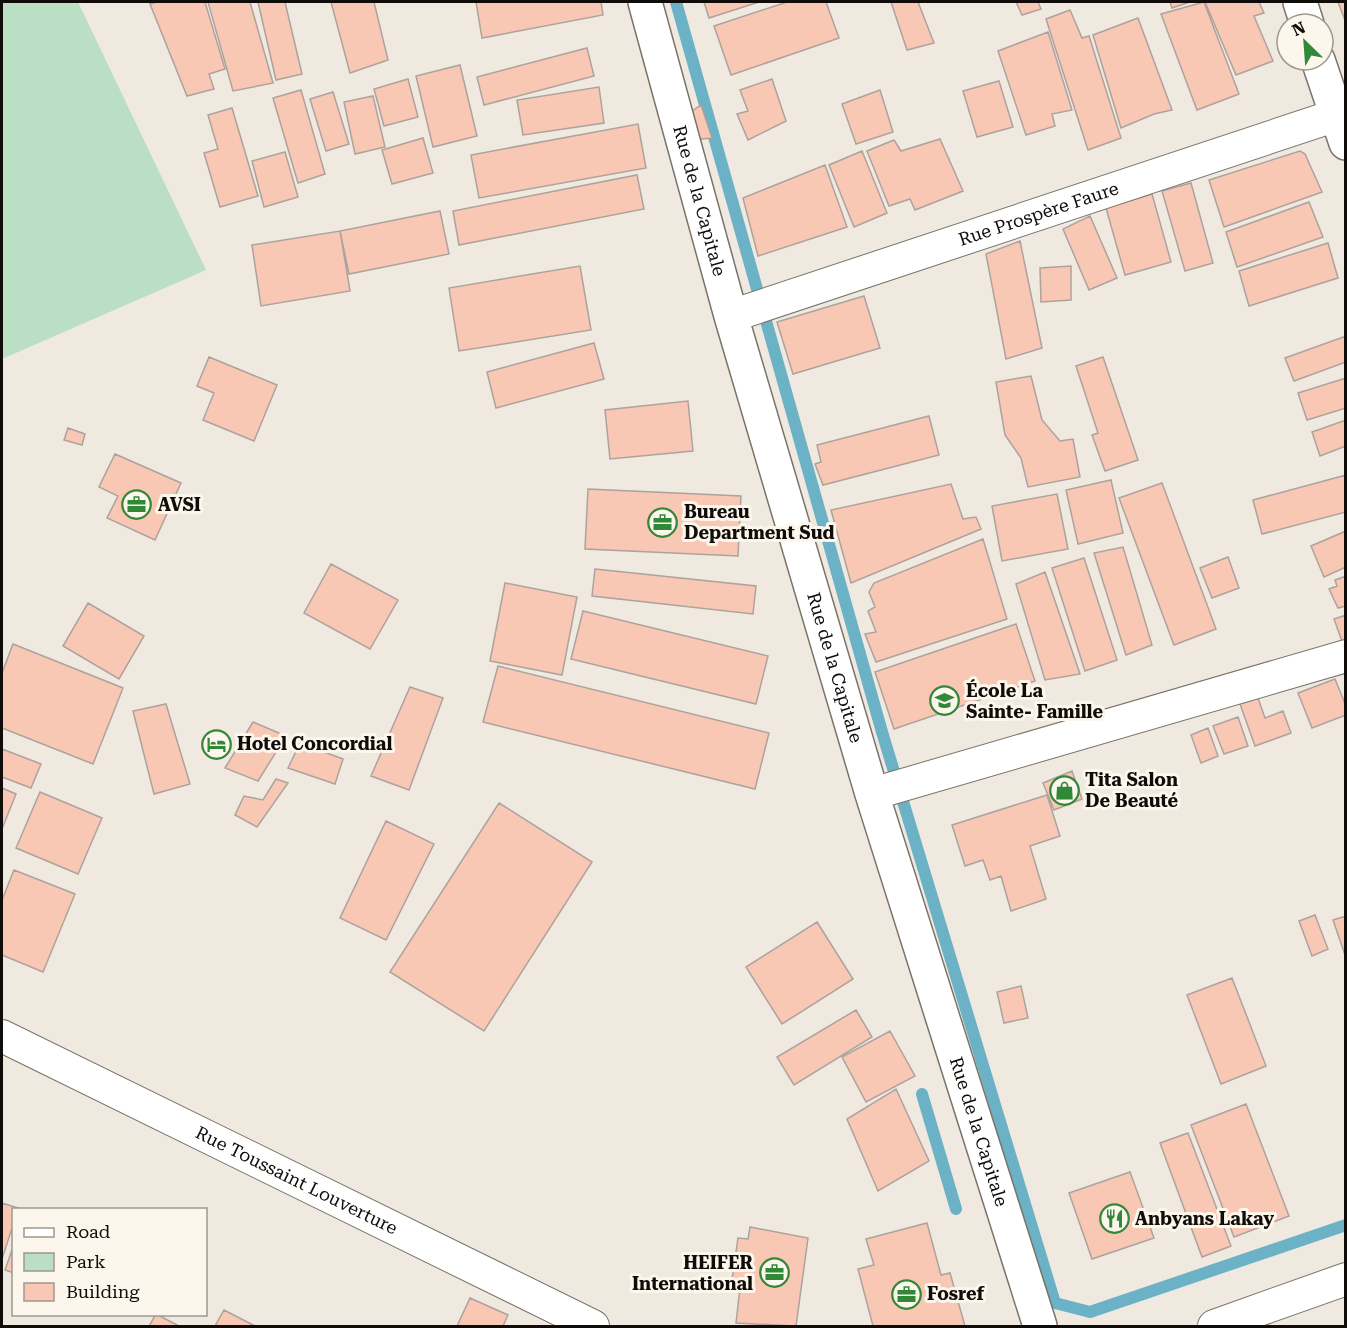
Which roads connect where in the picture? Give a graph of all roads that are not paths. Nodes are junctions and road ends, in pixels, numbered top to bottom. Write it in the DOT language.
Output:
graph roads {
  1 [pos="645,2"];
  2 [pos="1322,72"];
  3 [pos="1342,124"];
  4 [pos="730,316"];
  5 [pos="1346,656"];
  6 [pos="872,794"];
  7 [pos="2,1036"];
  8 [pos="1346,1279"];
  9 [pos="593,1326"];
  10 [pos="1040,1326"];
  11 [pos="1214,1326"];
  1 -- 4 [label="street, Rue de la Capitale"];
  2 -- 3 [label="street"];
  3 -- 4 [label="street, Rue Prospère Faure"];
  4 -- 6 [label="street, Rue de la Capitale"];
  5 -- 6 [label="street"];
  6 -- 10 [label="street, Rue de la Capitale"];
  7 -- 9 [label="street, Rue Toussaint Louverture"];
  8 -- 11 [label="street"];
}
